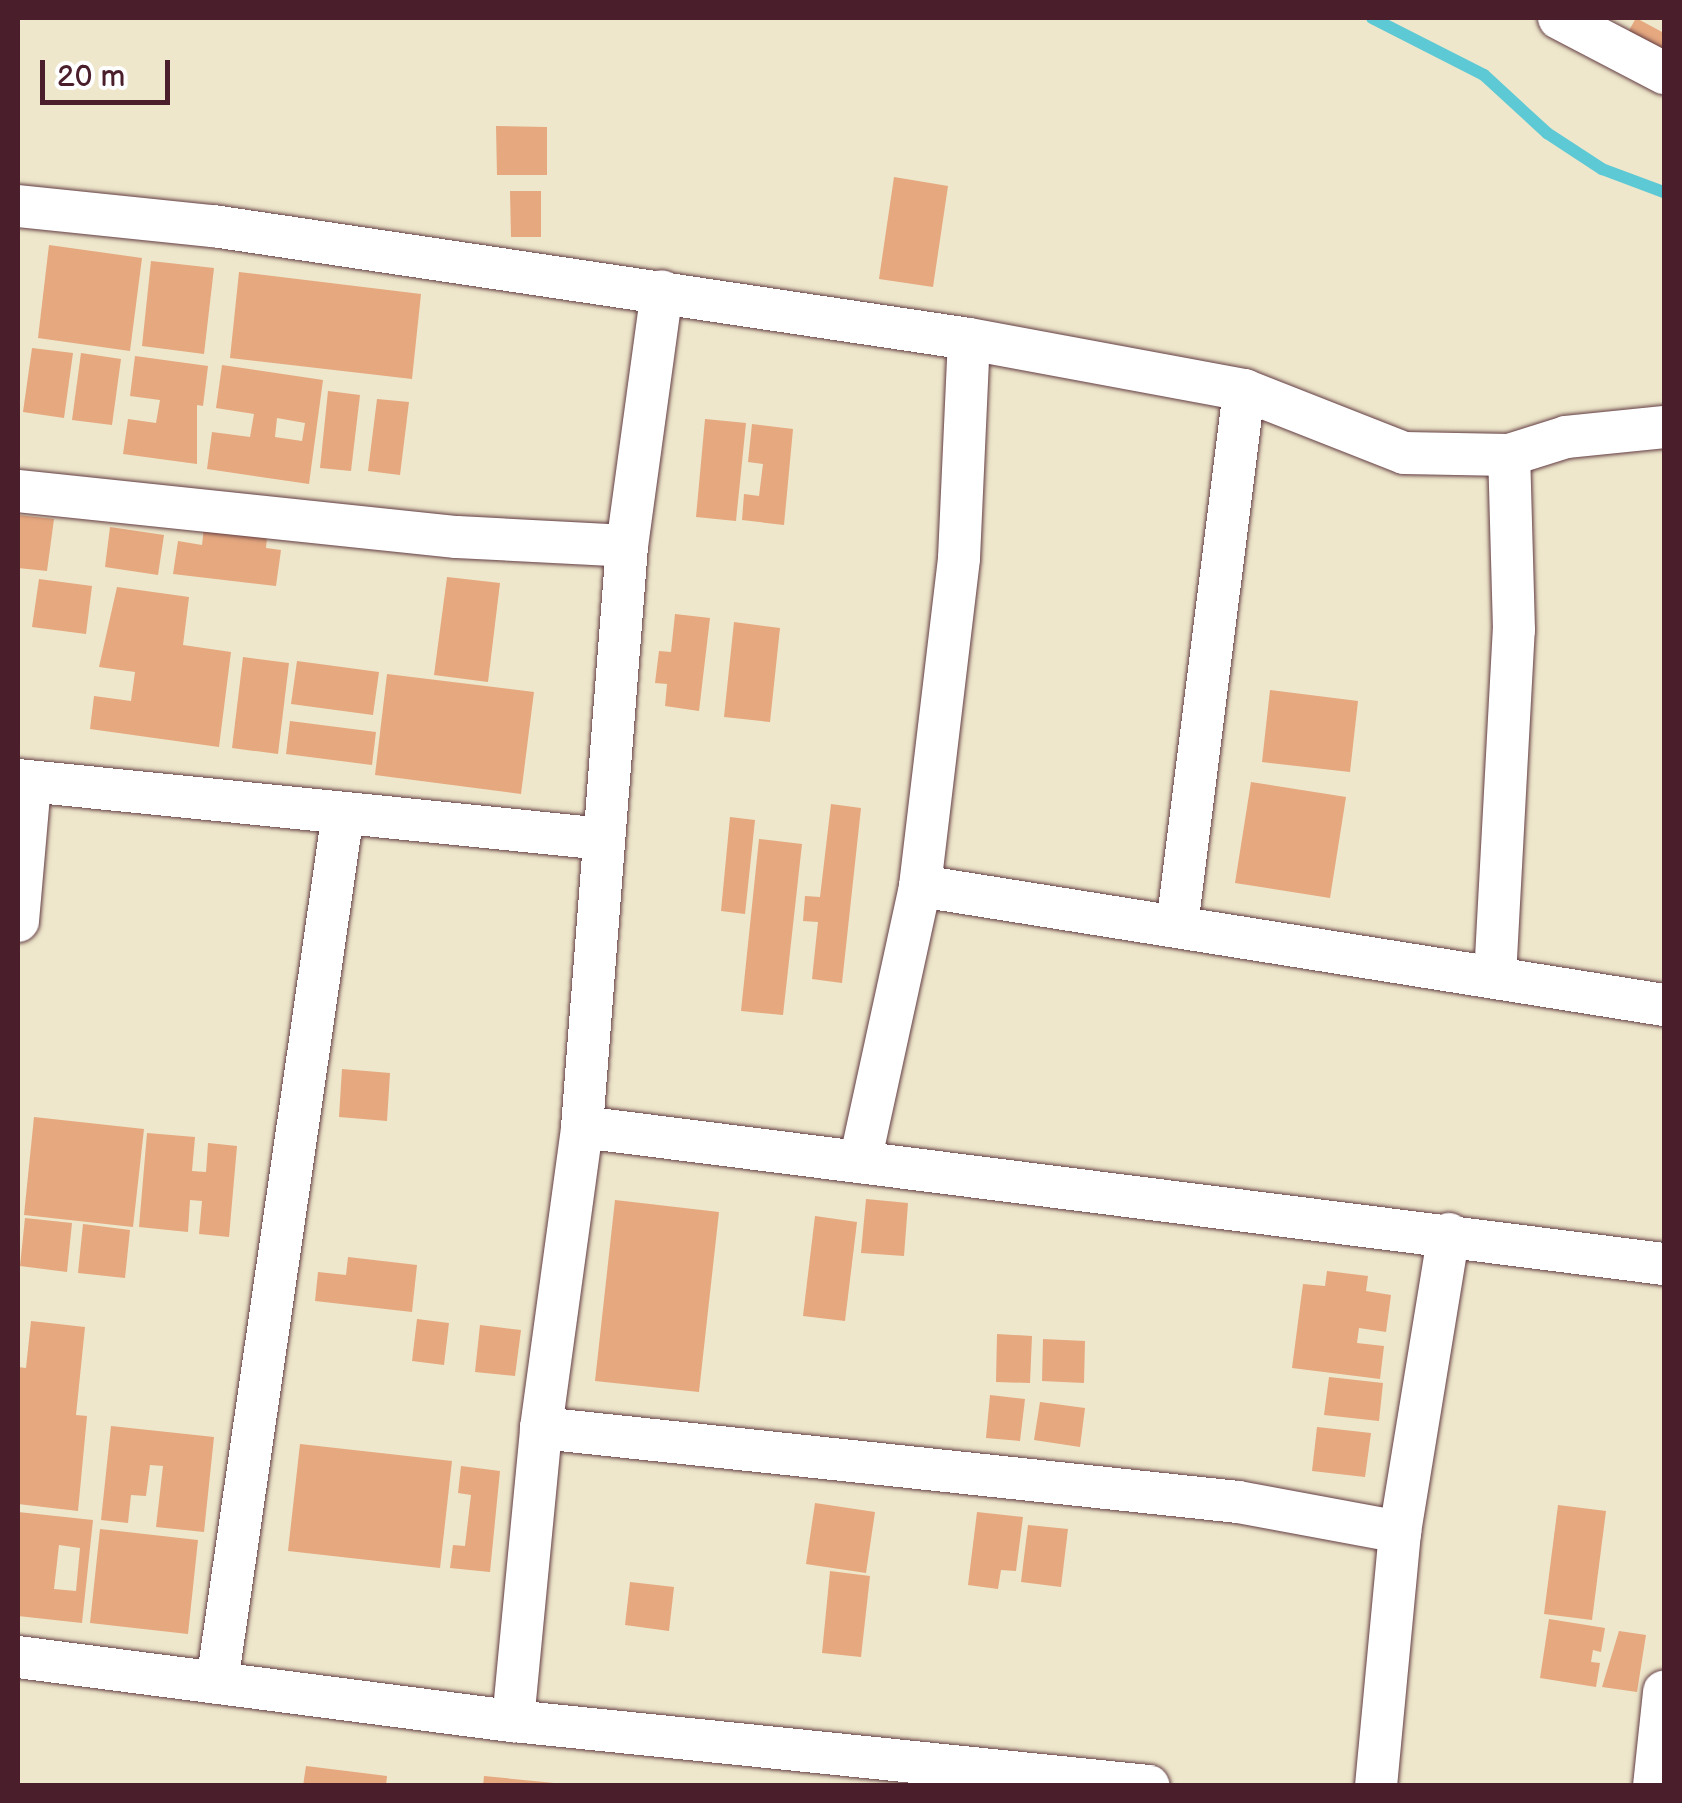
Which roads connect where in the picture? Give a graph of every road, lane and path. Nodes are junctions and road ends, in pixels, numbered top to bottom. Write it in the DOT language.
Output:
graph roads {
  1 [pos="1558,18"];
  2 [pos="1664,73"];
  3 [pos="18,206"];
  4 [pos="662,291"];
  5 [pos="969,339"];
  6 [pos="1244,390"];
  7 [pos="1664,428"];
  8 [pos="1509,455"];
  9 [pos="18,491"];
  10 [pos="627,546"];
  11 [pos="24,782"];
  12 [pos="343,813"];
  13 [pos="604,839"];
  14 [pos="920,886"];
  15 [pos="18,920"];
  16 [pos="1176,926"];
  17 [pos="1495,978"];
  18 [pos="1664,1005"];
  19 [pos="582,1127"];
  20 [pos="860,1162"];
  21 [pos="1448,1234"];
  22 [pos="1664,1264"];
  23 [pos="541,1428"];
  24 [pos="1400,1532"];
  25 [pos="18,1657"];
  26 [pos="218,1683"];
  27 [pos="1664,1692"];
  28 [pos="513,1721"];
  29 [pos="902,1771"];
  30 [pos="1149,1786"];
  31 [pos="1376,1786"];
  32 [pos="1654,1786"];
  1 -- 2 [label="street"];
  3 -- 4 [label="street"];
  4 -- 5 [label="street"];
  4 -- 10 [label="street"];
  5 -- 6 [label="street"];
  5 -- 14 [label="street"];
  6 -- 8 [label="street"];
  6 -- 16 [label="street"];
  7 -- 8 [label="street"];
  8 -- 17 [label="street"];
  9 -- 10 [label="street"];
  10 -- 13 [label="street"];
  11 -- 12 [label="street"];
  11 -- 15 [label="street"];
  12 -- 13 [label="street"];
  12 -- 26 [label="street"];
  13 -- 19 [label="street"];
  14 -- 16 [label="street"];
  14 -- 20 [label="street"];
  16 -- 17 [label="street"];
  17 -- 18 [label="street"];
  19 -- 20 [label="street"];
  19 -- 23 [label="street"];
  20 -- 21 [label="street"];
  21 -- 22 [label="street"];
  21 -- 24 [label="street"];
  23 -- 24 [label="street"];
  23 -- 28 [label="street"];
  24 -- 31 [label="street"];
  25 -- 26 [label="street"];
  26 -- 28 [label="street"];
  27 -- 32 [label="street"];
  28 -- 29 [label="street"];
  29 -- 30 [label="street"];
}
